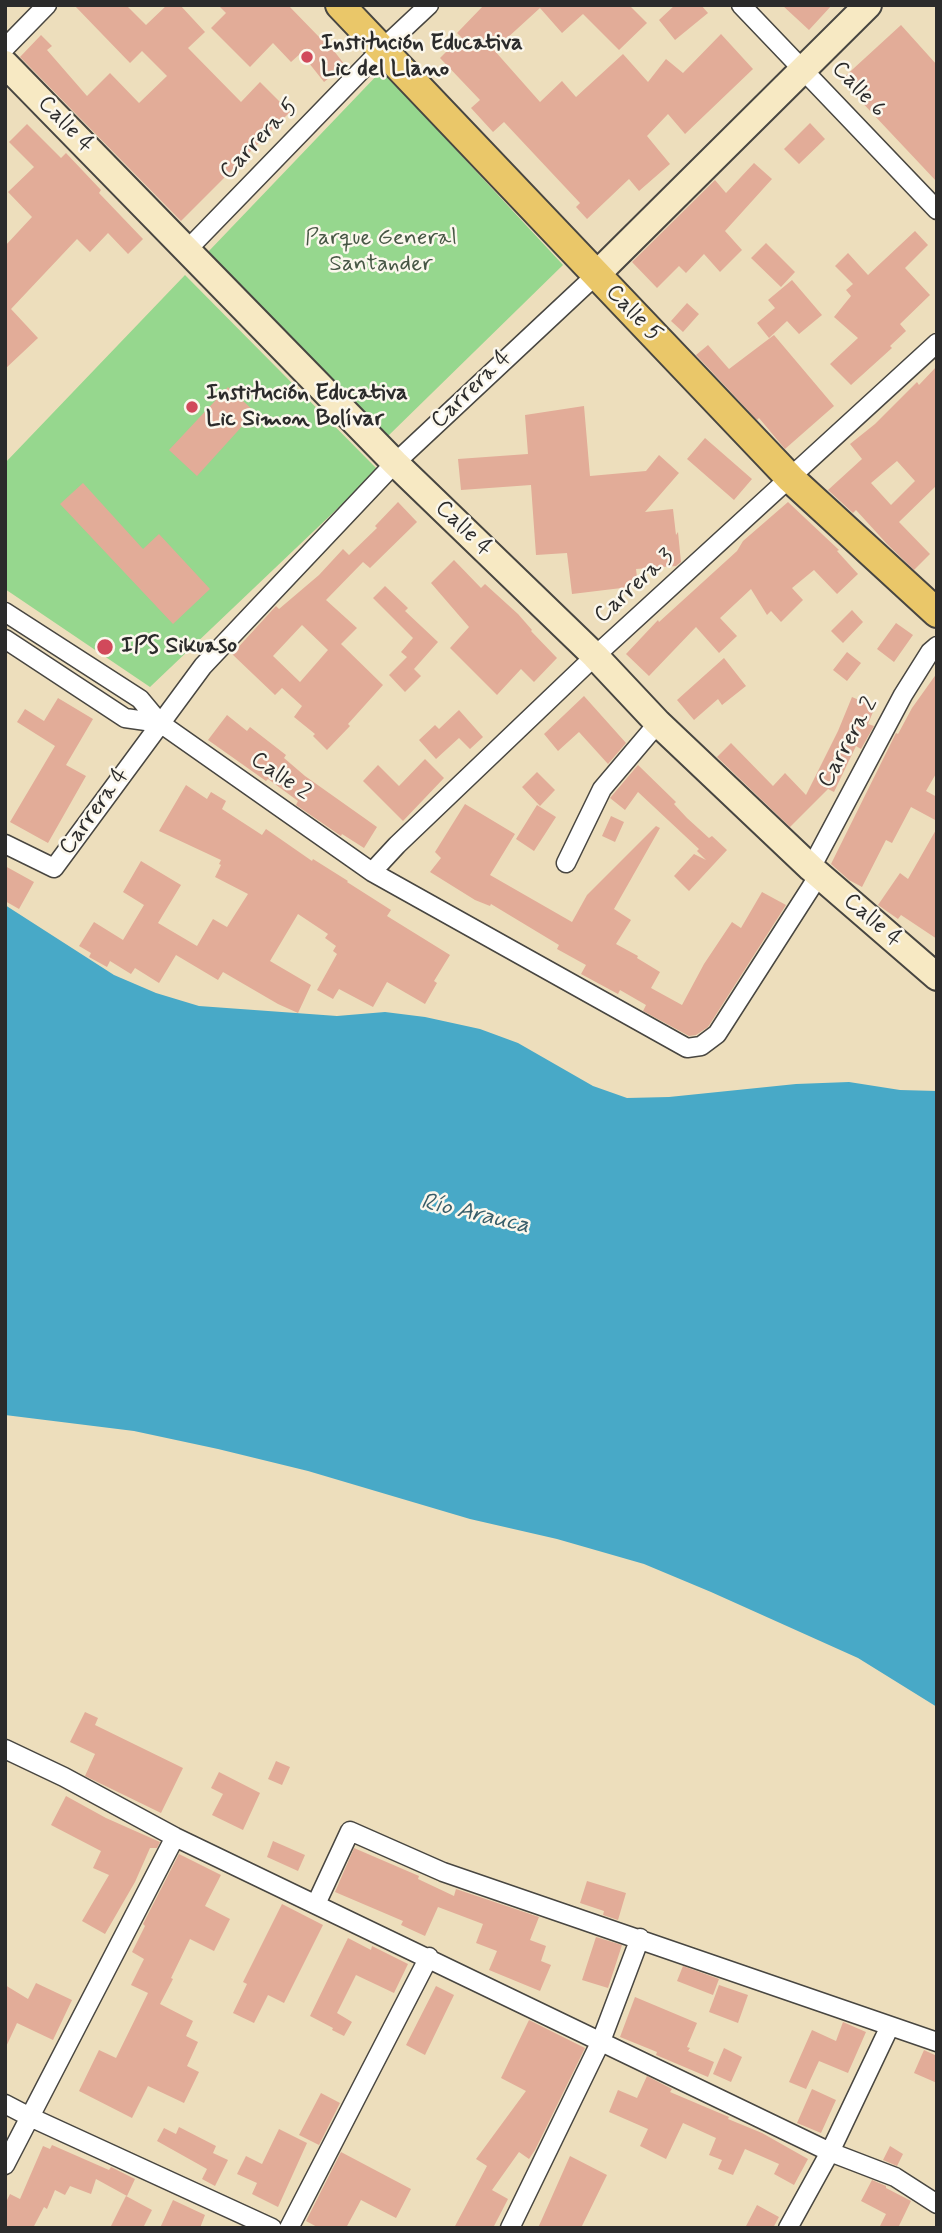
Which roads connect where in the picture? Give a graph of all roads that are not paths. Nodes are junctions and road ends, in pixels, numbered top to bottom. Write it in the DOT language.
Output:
graph roads {
  1 [pos="47,5"];
  2 [pos="340,5"];
  3 [pos="429,5"];
  4 [pos="741,5"];
  5 [pos="868,5"];
  6 [pos="5,48"];
  7 [pos="382,49"];
  8 [pos="5,64"];
  9 [pos="804,69"];
  10 [pos="936,207"];
  11 [pos="186,251"];
  12 [pos="596,275"];
  13 [pos="937,343"];
  14 [pos="395,463"];
  15 [pos="791,478"];
  16 [pos="5,612"];
  17 [pos="937,613"];
  18 [pos="5,639"];
  19 [pos="937,646"];
  20 [pos="596,656"];
  21 [pos="160,723"];
  22 [pos="658,723"];
  23 [pos="5,844"];
  24 [pos="566,863"];
  25 [pos="815,871"];
  26 [pos="372,872"];
  27 [pos="937,977"];
  28 [pos="5,1749"];
  29 [pos="175,1837"];
  30 [pos="316,1904"];
  31 [pos="640,1938"];
  32 [pos="429,1957"];
  33 [pos="890,2026"];
  34 [pos="601,2040"];
  35 [pos="937,2042"];
  36 [pos="5,2104"];
  37 [pos="30,2118"];
  38 [pos="830,2152"];
  39 [pos="5,2165"];
  40 [pos="937,2204"];
  41 [pos="272,2228"];
  42 [pos="289,2228"];
  43 [pos="510,2228"];
  44 [pos="788,2228"];
  1 -- 6 [label="street"];
  2 -- 7 [label="main road, Calle 5"];
  3 -- 7 [label="street, Carrera 5"];
  4 -- 9 [label="street, Calle 6"];
  5 -- 9 [label="street, Carrera 4"];
  7 -- 11 [label="street, Carrera 5"];
  7 -- 12 [label="main road, Calle 5"];
  8 -- 11 [label="street, Calle 4"];
  9 -- 10 [label="street, Calle 6"];
  9 -- 12 [label="street, Carrera 4"];
  11 -- 14 [label="street, Calle 4"];
  12 -- 14 [label="street, Carrera 4"];
  12 -- 15 [label="main road, Calle 5"];
  13 -- 15 [label="street, Carrera 3"];
  14 -- 20 [label="street, Calle 4"];
  14 -- 21 [label="street, Carrera 4"];
  15 -- 17 [label="main road, Calle 5"];
  15 -- 20 [label="street, Carrera 3"];
  16 -- 21 [label="street, Calle 2"];
  18 -- 21 [label="street, Calle 2"];
  19 -- 25 [label="street, Carrera 2"];
  20 -- 22 [label="street, Calle 4"];
  20 -- 26 [label="street, Carrera 3"];
  21 -- 23 [label="street, Carrera 4"];
  21 -- 26 [label="street, Calle 2"];
  22 -- 24 [label="street"];
  22 -- 25 [label="street, Calle 4"];
  25 -- 26 [label="street, Carrera 2"];
  25 -- 27 [label="street, Calle 4"];
  28 -- 29 [label="street"];
  29 -- 30 [label="street"];
  29 -- 37 [label="street"];
  30 -- 31 [label="street"];
  30 -- 32 [label="street"];
  31 -- 33 [label="street"];
  31 -- 34 [label="street"];
  32 -- 34 [label="street"];
  32 -- 42 [label="street"];
  33 -- 35 [label="street"];
  33 -- 38 [label="street"];
  34 -- 38 [label="street"];
  34 -- 43 [label="street"];
  36 -- 37 [label="street"];
  37 -- 39 [label="street"];
  37 -- 41 [label="street"];
  38 -- 40 [label="street"];
  38 -- 44 [label="street"];
}
